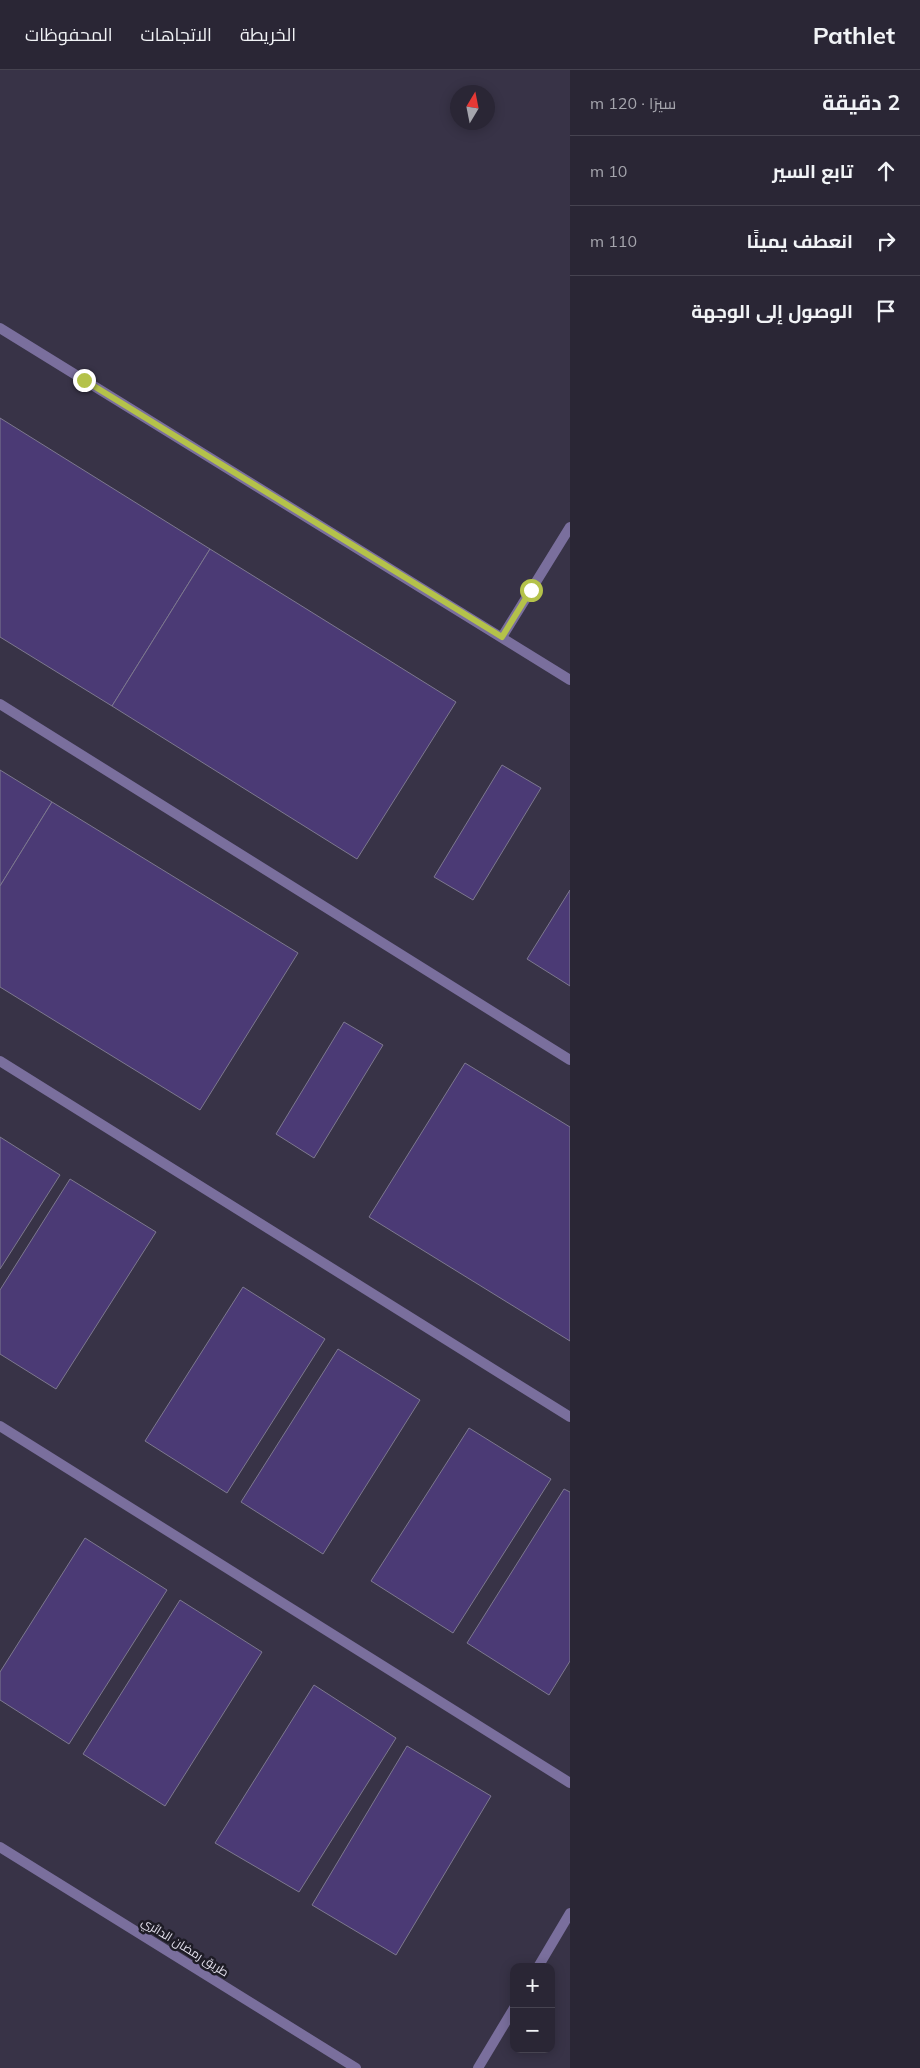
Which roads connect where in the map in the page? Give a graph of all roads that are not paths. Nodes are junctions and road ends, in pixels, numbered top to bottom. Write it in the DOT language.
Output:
graph roads {
  1 [pos="0,328"];
  2 [pos="570,527"];
  3 [pos="502,637"];
  4 [pos="570,680"];
  5 [pos="0,704"];
  6 [pos="0,1060"];
  7 [pos="570,1060"];
  8 [pos="570,1417"];
  9 [pos="0,1426"];
  10 [pos="570,1783"];
  11 [pos="0,1847"];
  12 [pos="570,1913"];
  13 [pos="540,1963"];
  14 [pos="510,2015"];
  15 [pos="356,2068"];
  16 [pos="478,2068"];
  1 -- 3 [label="street"];
  2 -- 3 [label="street"];
  3 -- 4 [label="street"];
  5 -- 7 [label="street"];
  6 -- 8 [label="street"];
  9 -- 10 [label="street"];
  11 -- 15 [label="street, طريق رمضان الدائري"];
  12 -- 13 [label="street"];
  14 -- 16 [label="street"];
}
